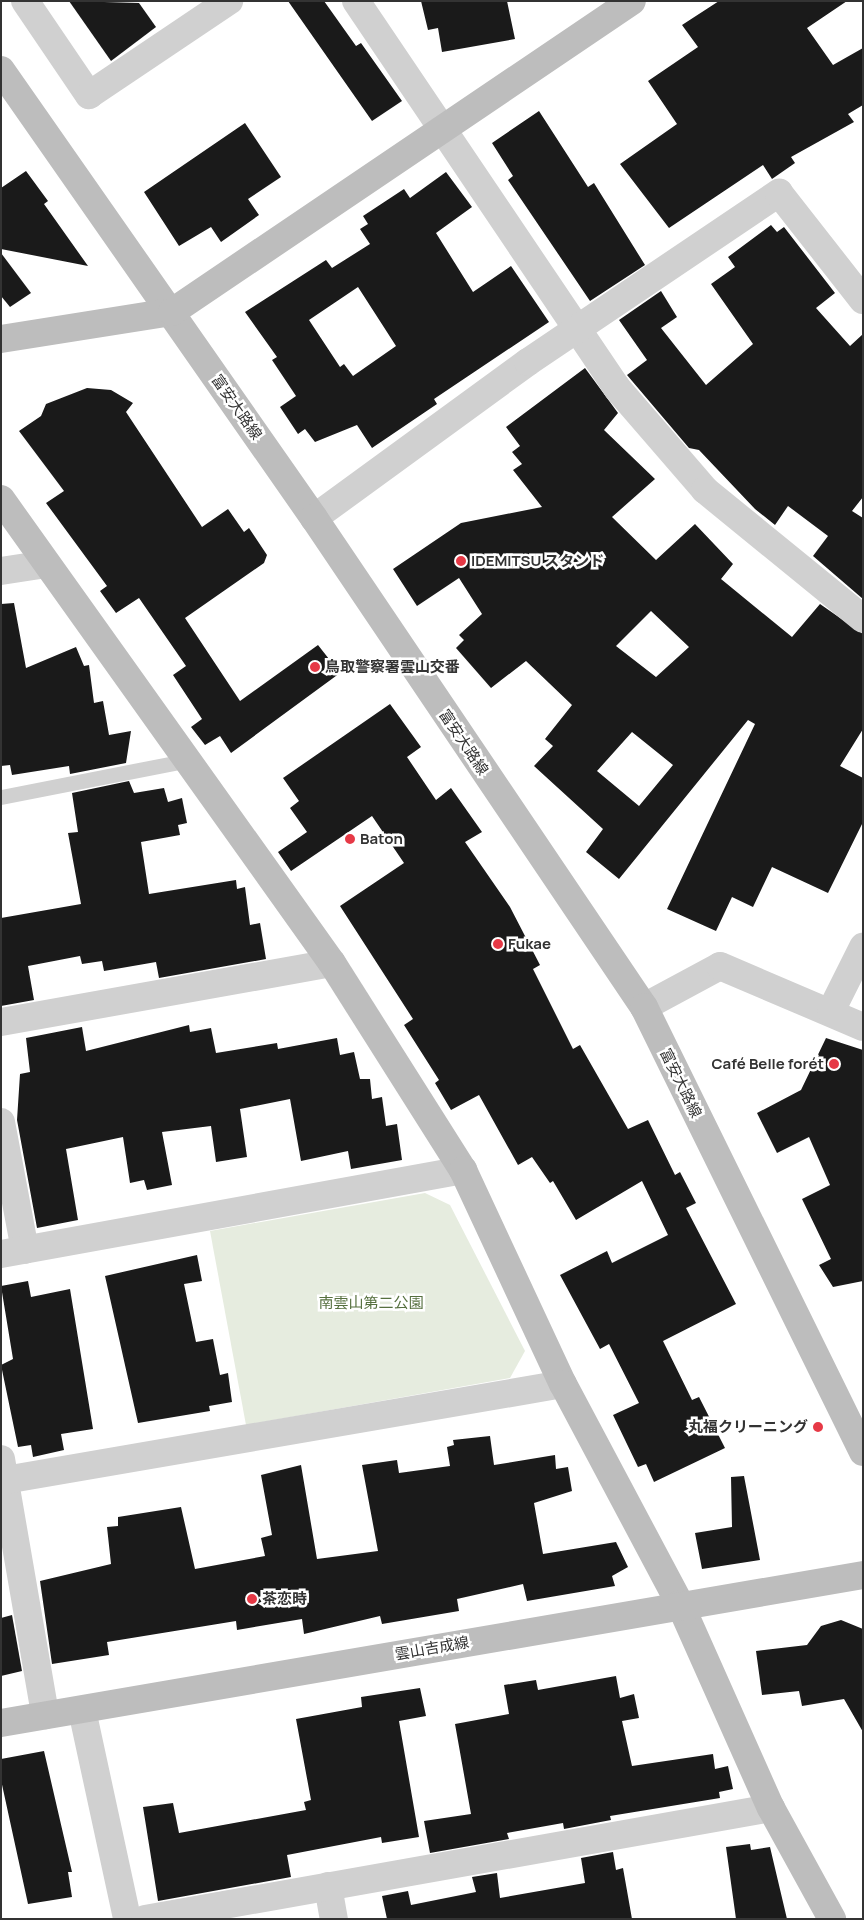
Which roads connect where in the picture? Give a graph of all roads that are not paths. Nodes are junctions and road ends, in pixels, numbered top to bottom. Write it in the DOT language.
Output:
graph roads {
  1 [pos="24,1"];
  2 [pos="229,1"];
  3 [pos="356,1"];
  4 [pos="632,1"];
  5 [pos="1,70"];
  6 [pos="443,129"];
  7 [pos="863,300"];
  8 [pos="172,312"];
  9 [pos="580,328"];
  10 [pos="1,339"];
  11 [pos="1,499"];
  12 [pos="314,518"];
  13 [pos="46,564"];
  14 [pos="1,571"];
  15 [pos="863,618"];
  16 [pos="184,761"];
  17 [pos="1,797"];
  18 [pos="863,947"];
  19 [pos="332,962"];
  20 [pos="644,1006"];
  21 [pos="831,1011"];
  22 [pos="1,1022"];
  23 [pos="863,1027"];
  24 [pos="1,1122"];
  25 [pos="463,1170"];
  26 [pos="13,1252"];
  27 [pos="563,1384"];
  28 [pos="863,1452"];
  29 [pos="3,1470"];
  30 [pos="863,1575"];
  31 [pos="680,1604"];
  32 [pos="82,1710"];
  33 [pos="45,1715"];
  34 [pos="1,1722"];
  35 [pos="771,1808"];
  36 [pos="328,1886"];
  37 [pos="127,1919"];
  38 [pos="145,1919"];
  39 [pos="334,1919"];
  40 [pos="832,1919"];
  1 -- 2 [label="street"];
  3 -- 6 [label="street"];
  4 -- 6 [label="street"];
  5 -- 8 [label="street, 富安大路線"];
  6 -- 8 [label="street"];
  6 -- 9 [label="street"];
  7 -- 9 [label="street"];
  8 -- 10 [label="street"];
  8 -- 12 [label="street, 富安大路線"];
  9 -- 12 [label="street"];
  9 -- 15 [label="street"];
  11 -- 13 [label="street"];
  12 -- 20 [label="street, 富安大路線"];
  13 -- 14 [label="street"];
  13 -- 16 [label="street"];
  16 -- 17 [label="lane"];
  16 -- 19 [label="street"];
  18 -- 21 [label="street"];
  19 -- 22 [label="street"];
  19 -- 25 [label="street"];
  20 -- 21 [label="street"];
  20 -- 28 [label="street, 富安大路線"];
  21 -- 23 [label="street"];
  24 -- 26 [label="street"];
  25 -- 26 [label="street"];
  25 -- 27 [label="street"];
  27 -- 29 [label="street"];
  27 -- 31 [label="street"];
  29 -- 33 [label="street"];
  30 -- 31 [label="street, 雲山吉成線"];
  31 -- 32 [label="street, 雲山吉成線"];
  31 -- 35 [label="street"];
  32 -- 33 [label="street, 雲山吉成線"];
  32 -- 37 [label="street"];
  33 -- 34 [label="street, 雲山吉成線"];
  35 -- 36 [label="street"];
  35 -- 40 [label="street"];
  36 -- 38 [label="street"];
  36 -- 39 [label="street"];
}
